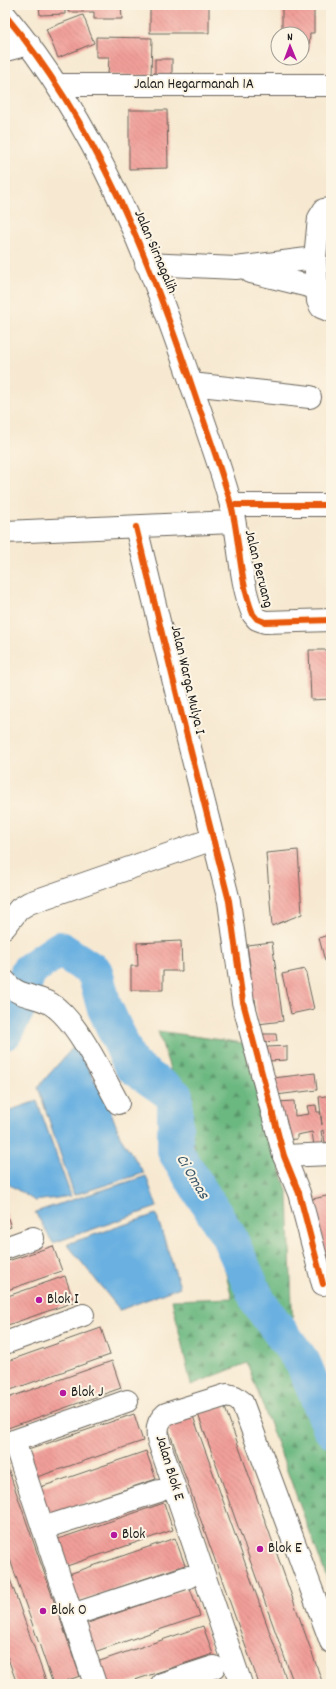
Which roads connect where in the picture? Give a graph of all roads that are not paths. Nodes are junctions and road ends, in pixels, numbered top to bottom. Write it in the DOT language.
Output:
graph roads {
  1 [pos="5,15"];
  2 [pos="29,44"];
  3 [pos="5,50"];
  4 [pos="57,85"];
  5 [pos="331,85"];
  6 [pos="328,209"];
  7 [pos="315,258"];
  8 [pos="146,264"];
  9 [pos="236,268"];
  10 [pos="317,288"];
  11 [pos="331,311"];
  12 [pos="191,384"];
  13 [pos="310,397"];
  14 [pos="331,505"];
  15 [pos="232,514"];
  16 [pos="136,527"];
  17 [pos="5,532"];
  18 [pos="331,620"];
  19 [pos="213,839"];
  20 [pos="5,927"];
  21 [pos="9,986"];
  22 [pos="118,1103"];
  23 [pos="331,1154"];
  24 [pos="284,1156"];
  25 [pos="32,1238"];
  26 [pos="5,1248"];
  27 [pos="323,1284"];
  28 [pos="83,1315"];
  29 [pos="5,1343"];
  30 [pos="127,1402"];
  31 [pos="9,1442"];
  32 [pos="159,1491"];
  33 [pos="42,1528"];
  34 [pos="188,1577"];
  35 [pos="72,1615"];
  36 [pos="331,1642"];
  37 [pos="214,1667"];
  38 [pos="95,1684"];
  39 [pos="162,1684"];
  40 [pos="241,1684"];
  1 -- 2 [label="street, Jalan Sirnagalih"];
  2 -- 3 [label="street"];
  2 -- 4 [label="street, Jalan Sirnagalih"];
  4 -- 5 [label="street, Jalan Hegarmanah 1A"];
  4 -- 8 [label="street, Jalan Sirnagalih"];
  6 -- 7 [label="street"];
  7 -- 9 [label="street"];
  7 -- 10 [label="street"];
  8 -- 9 [label="street"];
  8 -- 12 [label="street, Jalan Sirnagalih"];
  9 -- 10 [label="street"];
  10 -- 11 [label="street"];
  12 -- 13 [label="street"];
  12 -- 15 [label="street, Jalan Sirnagalih"];
  14 -- 15 [label="street"];
  15 -- 16 [label="street"];
  15 -- 18 [label="street, Jalan Beruang"];
  16 -- 17 [label="street"];
  16 -- 19 [label="street, Jalan Warga Mulya I"];
  19 -- 20 [label="street"];
  19 -- 24 [label="street, Jalan Warga Mulya I"];
  21 -- 22 [label="street"];
  23 -- 24 [label="street"];
  24 -- 27 [label="street, Jalan Warga Mulya I"];
  25 -- 26 [label="street"];
  28 -- 29 [label="street"];
  30 -- 31 [label="street"];
  31 -- 33 [label="street"];
  32 -- 33 [label="street"];
  33 -- 35 [label="street"];
  34 -- 35 [label="street"];
  35 -- 38 [label="street"];
  36 -- 40 [label="street, Jalan Blok E"];
  37 -- 39 [label="street"];
}
